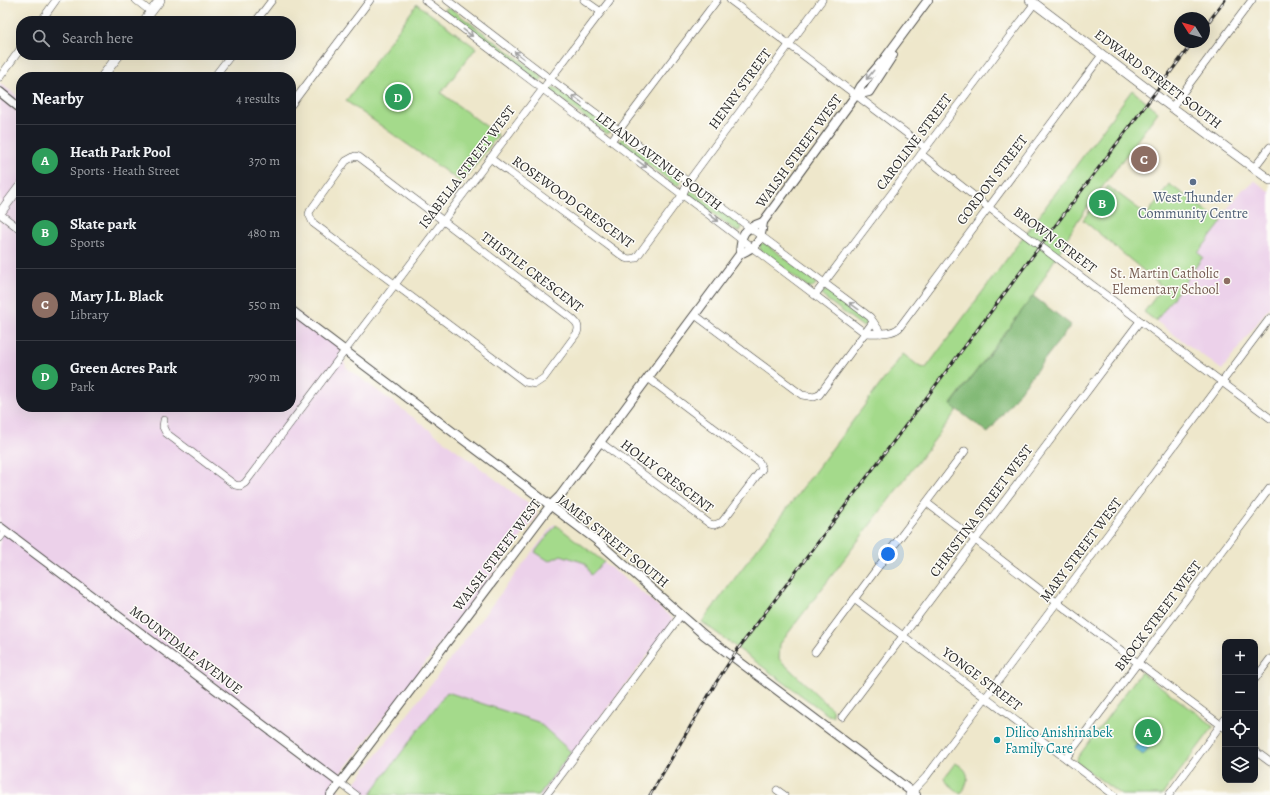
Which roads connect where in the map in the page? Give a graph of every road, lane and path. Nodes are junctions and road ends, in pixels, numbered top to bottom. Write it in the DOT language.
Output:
graph roads {
  1 [pos="56,0"];
  2 [pos="136,0"];
  3 [pos="160,0"];
  4 [pos="272,0"];
  5 [pos="370,0"];
  6 [pos="425,0"];
  7 [pos="446,0"];
  8 [pos="584,0"];
  9 [pos="610,0"];
  10 [pos="717,0"];
  11 [pos="730,0"];
  12 [pos="822,0"];
  13 [pos="928,0"];
  14 [pos="935,0"];
  15 [pos="1252,0"];
  16 [pos="1032,2"];
  17 [pos="437,10"];
  18 [pos="151,12"];
  19 [pos="601,12"];
  20 [pos="44,16"];
  21 [pos="148,16"];
  22 [pos="260,16"];
  23 [pos="788,44"];
  24 [pos="16,55"];
  25 [pos="1102,55"];
  26 [pos="114,60"];
  27 [pos="227,60"];
  28 [pos="106,72"];
  29 [pos="218,72"];
  30 [pos="0,77"];
  31 [pos="550,79"];
  32 [pos="542,89"];
  33 [pos="0,92"];
  34 [pos="856,95"];
  35 [pos="296,98"];
  36 [pos="16,105"];
  37 [pos="1172,107"];
  38 [pos="619,131"];
  39 [pos="611,141"];
  40 [pos="1270,147"];
  41 [pos="926,148"];
  42 [pos="920,154"];
  43 [pos="490,158"];
  44 [pos="1254,168"];
  45 [pos="1270,180"];
  46 [pos="688,182"];
  47 [pos="16,192"];
  48 [pos="683,194"];
  49 [pos="988,207"];
  50 [pos="0,213"];
  51 [pos="442,221"];
  52 [pos="763,222"];
  53 [pos="16,226"];
  54 [pos="749,227"];
  55 [pos="762,236"];
  56 [pos="741,239"];
  57 [pos="753,248"];
  58 [pos="740,254"];
  59 [pos="824,284"];
  60 [pos="394,285"];
  61 [pos="815,295"];
  62 [pos="296,314"];
  63 [pos="695,315"];
  64 [pos="1270,318"];
  65 [pos="1140,321"];
  66 [pos="873,322"];
  67 [pos="865,333"];
  68 [pos="881,333"];
  69 [pos="344,351"];
  70 [pos="648,378"];
  71 [pos="1222,382"];
  72 [pos="1270,418"];
  73 [pos="164,420"];
  74 [pos="600,442"];
  75 [pos="965,451"];
  76 [pos="1270,488"];
  77 [pos="927,503"];
  78 [pos="550,506"];
  79 [pos="3,529"];
  80 [pos="0,538"];
  81 [pos="976,540"];
  82 [pos="892,548"];
  83 [pos="887,555"];
  84 [pos="854,599"];
  85 [pos="1057,602"];
  86 [pos="681,615"];
  87 [pos="903,636"];
  88 [pos="815,652"];
  89 [pos="1270,659"];
  90 [pos="1138,663"];
  91 [pos="1258,675"];
  92 [pos="985,698"];
  93 [pos="842,717"];
  94 [pos="1222,723"];
  95 [pos="1222,727"];
  96 [pos="1258,753"];
  97 [pos="1066,758"];
  98 [pos="1270,762"];
  99 [pos="340,783"];
  100 [pos="777,790"];
  101 [pos="912,794"];
  102 [pos="331,795"];
  103 [pos="356,795"];
  104 [pos="546,795"];
  105 [pos="784,795"];
  106 [pos="1114,795"];
  107 [pos="1169,795"];
  1 -- 20 [label="street"];
  2 -- 18 [label="street"];
  3 -- 18 [label="main road"];
  4 -- 22 [label="street"];
  5 -- 35 [label="street"];
  6 -- 17 [label="street, LELAND AVENUE SOUTH"];
  7 -- 17 [label="street"];
  31 -- 7 [label="street, LELAND AVENUE SOUTH, one-way"];
  8 -- 19 [label="street"];
  9 -- 19 [label="street, ISABELLA STREET WEST"];
  10 -- 38 [label="street"];
  11 -- 23 [label="street"];
  12 -- 23 [label="street, HENRY STREET"];
  13 -- 34 [label="street, WALSH STREET WEST, one-way"];
  14 -- 34 [label="street, WALSH STREET WEST"];
  15 -- 37 [label="street"];
  16 -- 25 [label="main road, EDWARD STREET SOUTH"];
  16 -- 41 [label="street, CAROLINE STREET"];
  17 -- 32 [label="street, LELAND AVENUE SOUTH, one-way"];
  18 -- 21 [label="main road"];
  19 -- 31 [label="street, ISABELLA STREET WEST"];
  23 -- 34 [label="street"];
  23 -- 46 [label="street, HENRY STREET"];
  24 -- 30 [label="street"];
  25 -- 37 [label="main road, EDWARD STREET SOUTH"];
  25 -- 49 [label="street, GORDON STREET"];
  26 -- 28 [label="main road"];
  27 -- 29 [label="street"];
  31 -- 32 [label="street, ISABELLA STREET WEST"];
  38 -- 31 [label="street, LELAND AVENUE SOUTH, one-way"];
  32 -- 39 [label="street, LELAND AVENUE SOUTH"];
  32 -- 43 [label="street, ISABELLA STREET WEST"];
  33 -- 36 [label="street"];
  34 -- 41 [label="street"];
  34 -- 52 [label="street, WALSH STREET WEST"];
  37 -- 44 [label="main road, EDWARD STREET SOUTH"];
  38 -- 39 [label="street"];
  38 -- 46 [label="street, LELAND AVENUE SOUTH"];
  39 -- 48 [label="street, LELAND AVENUE SOUTH, one-way"];
  40 -- 44 [label="street"];
  41 -- 42 [label="street, CAROLINE STREET"];
  42 -- 49 [label="street, BROWN STREET"];
  42 -- 59 [label="street, CAROLINE STREET"];
  43 -- 48 [label="street, ROSEWOOD CRESCENT"];
  43 -- 51 [label="street, ISABELLA STREET WEST"];
  44 -- 45 [label="main road, EDWARD STREET SOUTH"];
  46 -- 48 [label="street, HENRY STREET"];
  46 -- 54 [label="street, LELAND AVENUE SOUTH"];
  47 -- 50 [label="main road"];
  48 -- 56 [label="street, LELAND AVENUE SOUTH, one-way"];
  49 -- 65 [label="street, BROWN STREET"];
  49 -- 68 [label="street, GORDON STREET"];
  50 -- 53 [label="street"];
  51 -- 60 [label="street, ISABELLA STREET WEST"];
  51 -- 60 [label="street"];
  51 -- 60 [label="street, THISTLE CRESCENT"];
  52 -- 54 [label="street, WALSH STREET WEST"];
  52 -- 55 [label="street, WALSH STREET WEST"];
  54 -- 55 [label="street, LELAND AVENUE SOUTH"];
  54 -- 56 [label="street"];
  55 -- 57 [label="street, WALSH STREET WEST"];
  55 -- 59 [label="street, LELAND AVENUE SOUTH"];
  56 -- 57 [label="street, LELAND AVENUE SOUTH"];
  56 -- 58 [label="street"];
  57 -- 58 [label="street, WALSH STREET WEST"];
  57 -- 61 [label="street, LELAND AVENUE SOUTH"];
  58 -- 63 [label="street, WALSH STREET WEST"];
  59 -- 61 [label="street, CAROLINE STREET"];
  66 -- 59 [label="street, LELAND AVENUE SOUTH, one-way"];
  60 -- 69 [label="street, ISABELLA STREET WEST"];
  61 -- 67 [label="street, LELAND AVENUE SOUTH"];
  62 -- 69 [label="street, JAMES STREET SOUTH"];
  63 -- 67 [label="street"];
  63 -- 70 [label="street, WALSH STREET WEST"];
  64 -- 71 [label="street, MARY STREET WEST"];
  65 -- 71 [label="street, BROWN STREET"];
  65 -- 81 [label="street, CHRISTINA STREET WEST"];
  66 -- 67 [label="street"];
  66 -- 68 [label="street, LELAND AVENUE SOUTH"];
  67 -- 68 [label="street"];
  69 -- 73 [label="street, ISABELLA STREET WEST"];
  69 -- 78 [label="street, JAMES STREET SOUTH"];
  70 -- 74 [label="street, WALSH STREET WEST"];
  70 -- 74 [label="street, HOLLY CRESCENT"];
  71 -- 72 [label="street, BROWN STREET"];
  71 -- 85 [label="street, MARY STREET WEST"];
  74 -- 78 [label="street, WALSH STREET WEST"];
  75 -- 77 [label="street"];
  76 -- 90 [label="street, BROCK STREET WEST"];
  77 -- 81 [label="street"];
  77 -- 82 [label="street"];
  78 -- 86 [label="street, JAMES STREET SOUTH"];
  78 -- 99 [label="street, WALSH STREET WEST"];
  79 -- 80 [label="street"];
  79 -- 99 [label="street, MOUNTDALE AVENUE"];
  81 -- 85 [label="street"];
  81 -- 87 [label="street, CHRISTINA STREET WEST"];
  83 -- 84 [label="street"];
  84 -- 87 [label="street, YONGE STREET"];
  84 -- 88 [label="street"];
  85 -- 90 [label="street"];
  85 -- 92 [label="street, MARY STREET WEST"];
  86 -- 101 [label="street, JAMES STREET SOUTH"];
  86 -- 104 [label="street"];
  87 -- 92 [label="street, YONGE STREET"];
  87 -- 93 [label="street, CHRISTINA STREET WEST"];
  89 -- 91 [label="street"];
  90 -- 94 [label="street"];
  90 -- 97 [label="street, BROCK STREET WEST"];
  92 -- 97 [label="street, YONGE STREET"];
  92 -- 101 [label="street, MARY STREET WEST"];
  95 -- 107 [label="street"];
  96 -- 98 [label="street"];
  97 -- 106 [label="street, YONGE STREET"];
  99 -- 102 [label="street, WALSH STREET WEST"];
  99 -- 103 [label="street, MOUNTDALE AVENUE"];
  100 -- 105 [label="street"];
}
